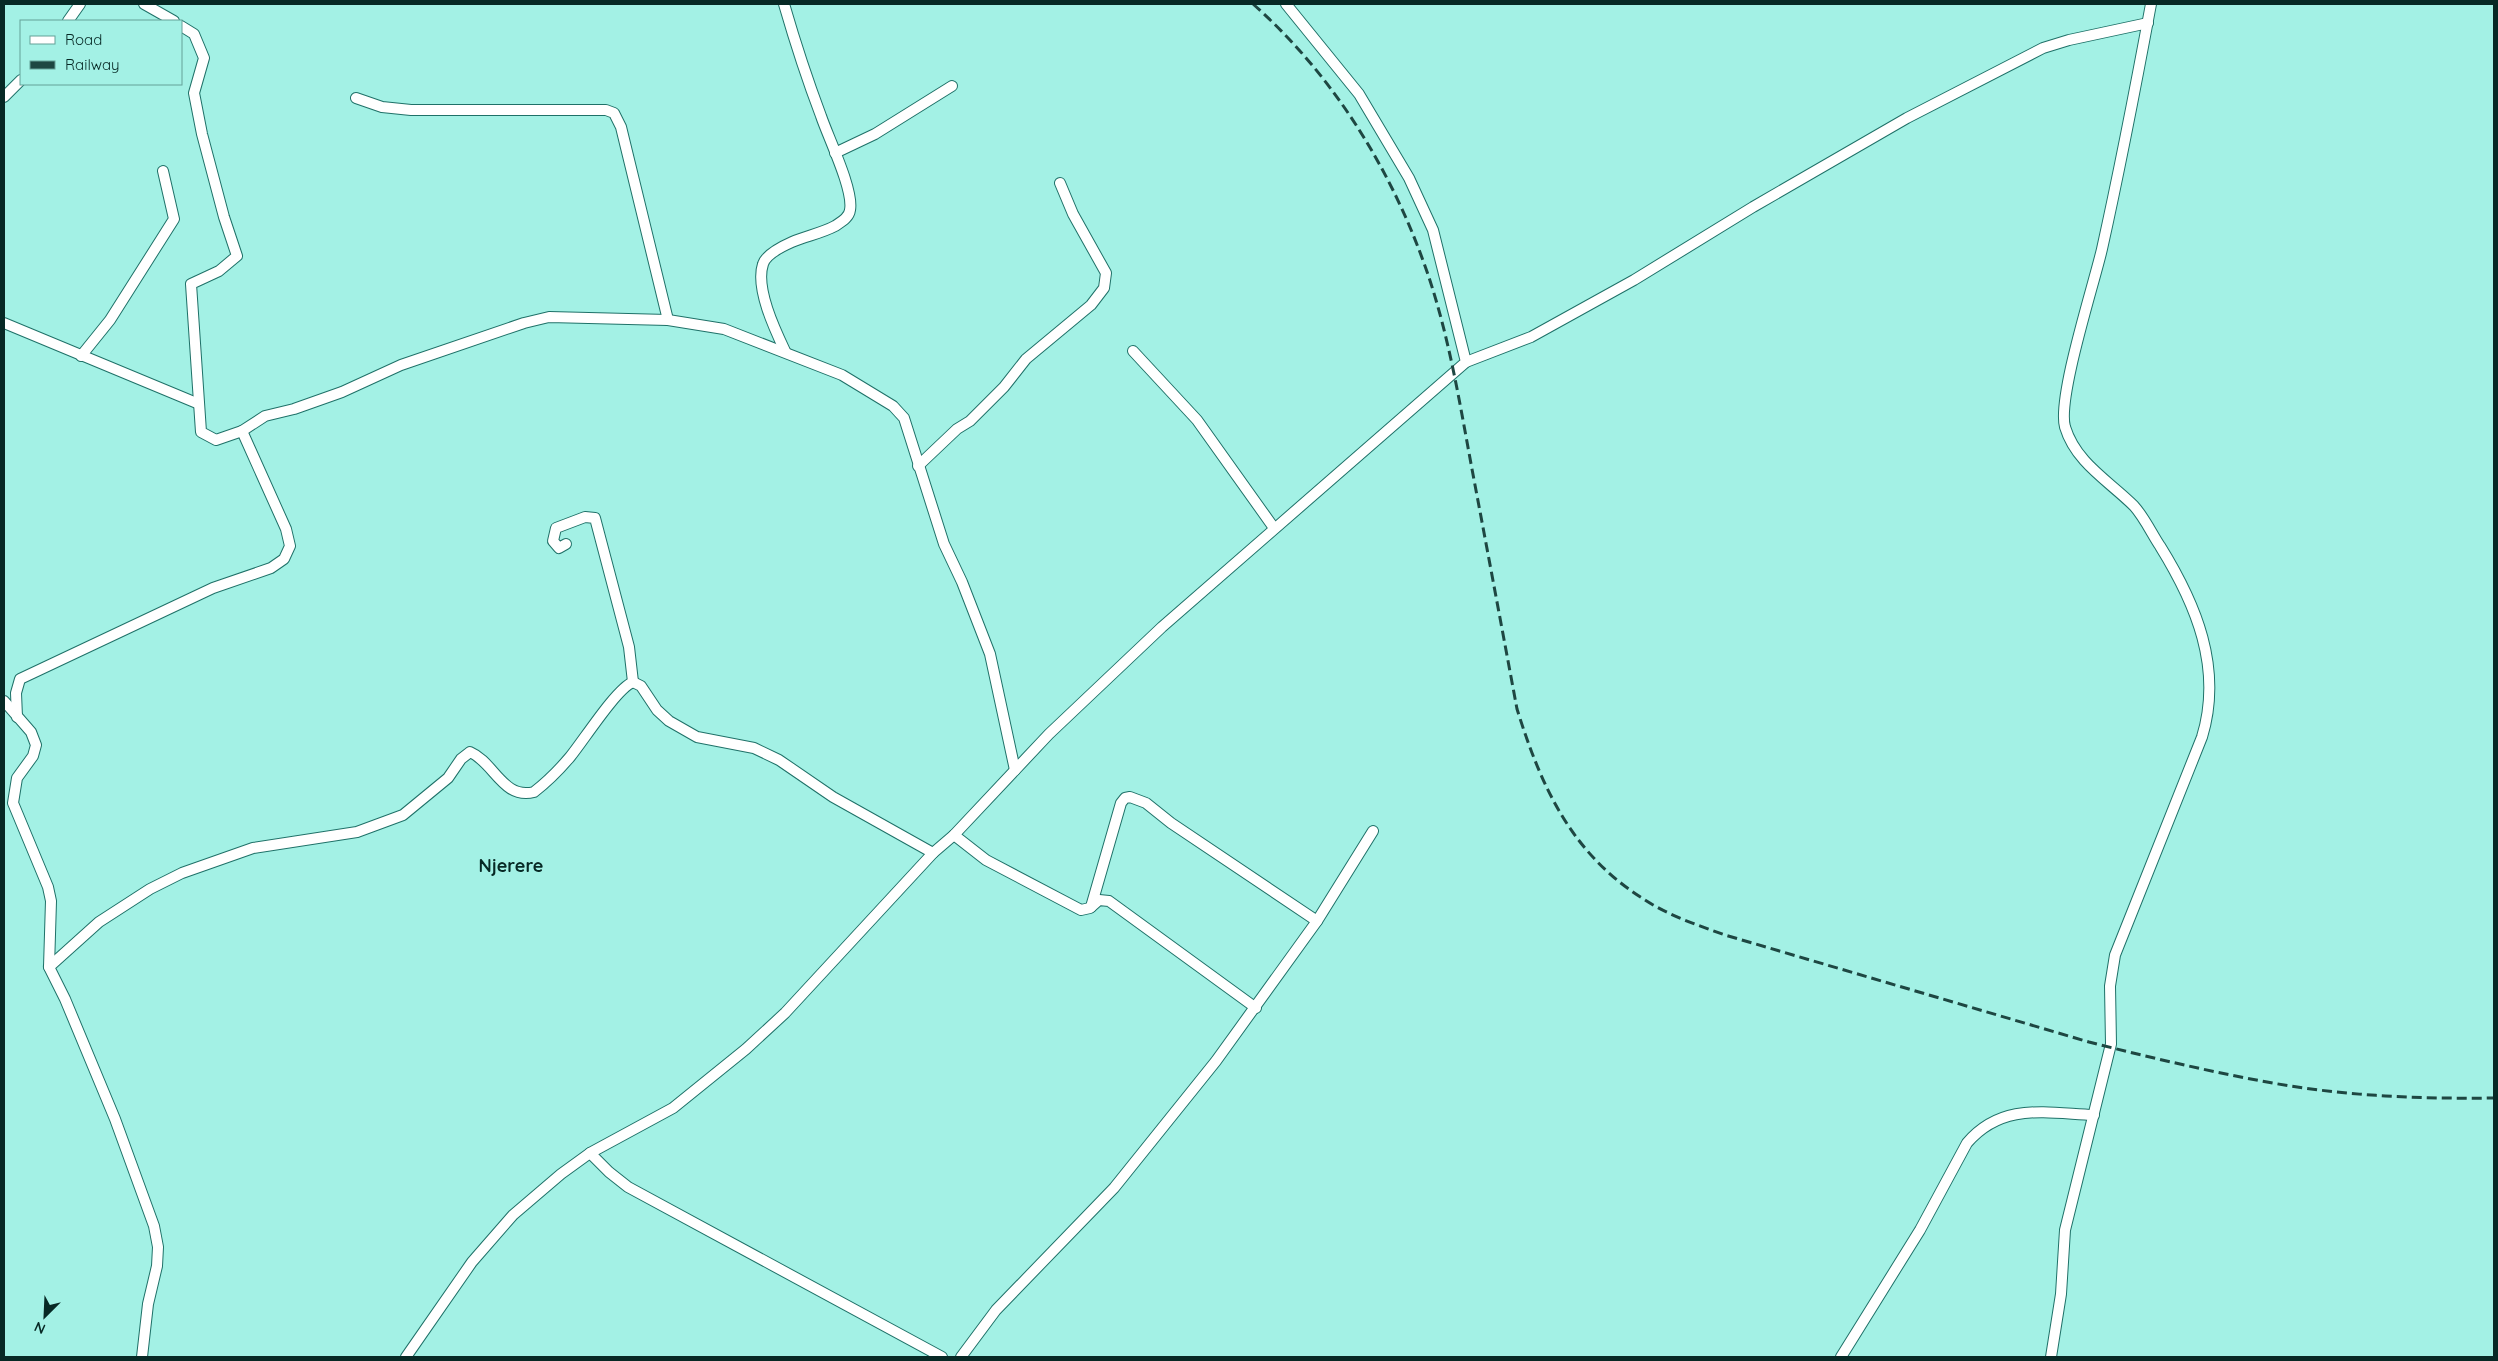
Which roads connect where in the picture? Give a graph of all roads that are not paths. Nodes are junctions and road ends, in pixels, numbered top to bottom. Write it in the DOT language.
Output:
graph roads {
  1 [pos="80,4"];
  2 [pos="144,4"];
  3 [pos="784,4"];
  4 [pos="1286,4"];
  5 [pos="2151,4"];
  6 [pos="69,20"];
  7 [pos="172,20"];
  8 [pos="2148,23"];
  9 [pos="182,27"];
  10 [pos="20,81"];
  11 [pos="952,86"];
  12 [pos="4,97"];
  13 [pos="356,98"];
  14 [pos="835,153"];
  15 [pos="164,171"];
  16 [pos="1060,183"];
  17 [pos="668,320"];
  18 [pos="4,323"];
  19 [pos="1133,350"];
  20 [pos="785,352"];
  21 [pos="81,356"];
  22 [pos="1466,362"];
  23 [pos="199,404"];
  24 [pos="242,432"];
  25 [pos="918,466"];
  26 [pos="1274,528"];
  27 [pos="566,544"];
  28 [pos="633,682"];
  29 [pos="4,701"];
  30 [pos="17,717"];
  31 [pos="1015,770"];
  32 [pos="1373,831"];
  33 [pos="954,835"];
  34 [pos="933,853"];
  35 [pos="1090,908"];
  36 [pos="1317,921"];
  37 [pos="49,967"];
  38 [pos="1256,1008"];
  39 [pos="2094,1115"];
  40 [pos="590,1153"];
  41 [pos="142,1357"];
  42 [pos="406,1357"];
  43 [pos="942,1357"];
  44 [pos="961,1357"];
  45 [pos="1841,1357"];
  46 [pos="2051,1357"];
  1 -- 6 [label="street"];
  2 -- 7 [label="street"];
  3 -- 14 [label="street"];
  4 -- 22 [label="street"];
  5 -- 8 [label="street"];
  8 -- 22 [label="street"];
  8 -- 39 [label="street"];
  9 -- 23 [label="street"];
  10 -- 12 [label="street"];
  11 -- 14 [label="street"];
  13 -- 17 [label="street"];
  14 -- 20 [label="street"];
  15 -- 21 [label="street"];
  16 -- 25 [label="street"];
  17 -- 20 [label="street"];
  17 -- 24 [label="street"];
  18 -- 21 [label="street"];
  19 -- 26 [label="street"];
  20 -- 25 [label="street"];
  21 -- 23 [label="street"];
  22 -- 26 [label="street"];
  23 -- 24 [label="street"];
  24 -- 30 [label="street"];
  25 -- 31 [label="street"];
  26 -- 31 [label="street"];
  27 -- 28 [label="street"];
  28 -- 34 [label="street"];
  28 -- 37 [label="street"];
  29 -- 30 [label="street"];
  30 -- 37 [label="street"];
  31 -- 33 [label="street"];
  32 -- 36 [label="street"];
  33 -- 34 [label="street"];
  33 -- 35 [label="street"];
  34 -- 40 [label="street"];
  35 -- 36 [label="street"];
  35 -- 38 [label="street"];
  36 -- 38 [label="street"];
  37 -- 41 [label="street"];
  38 -- 44 [label="street"];
  39 -- 45 [label="street"];
  39 -- 46 [label="street"];
  40 -- 42 [label="street"];
  40 -- 43 [label="street"];
}
